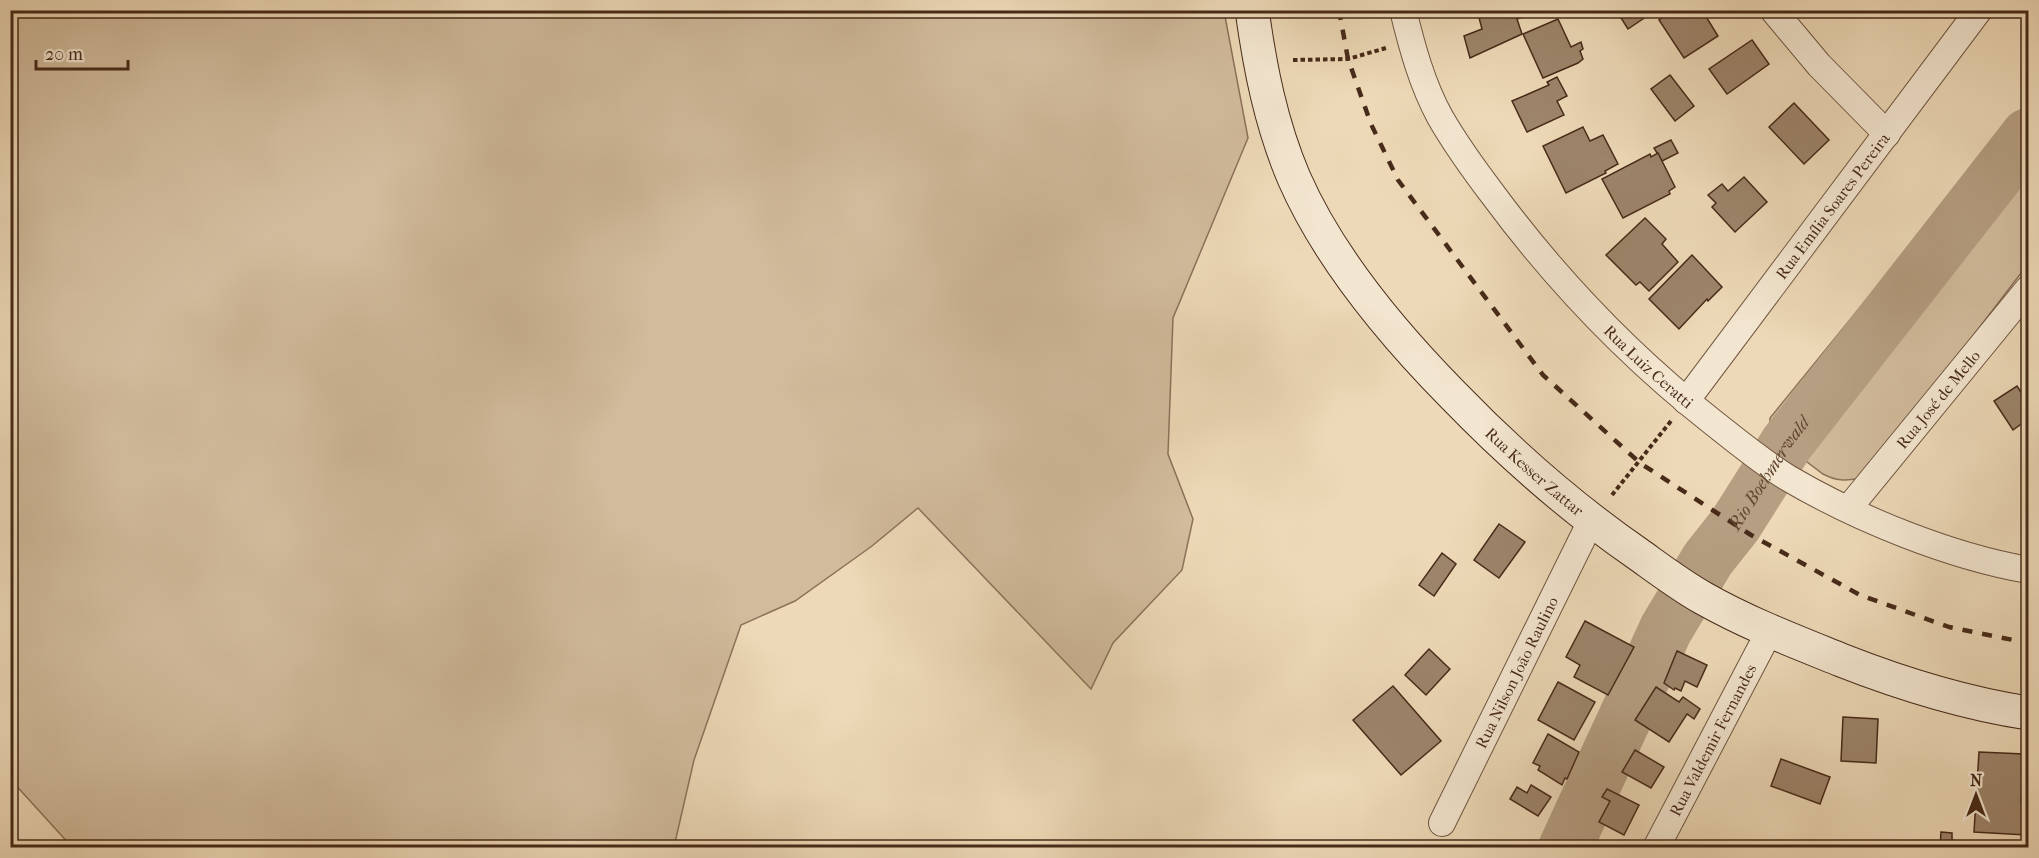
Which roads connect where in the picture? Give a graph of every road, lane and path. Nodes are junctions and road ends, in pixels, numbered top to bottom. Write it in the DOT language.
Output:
graph roads {
  1 [pos="1252,10"];
  2 [pos="1403,10"];
  3 [pos="1773,10"];
  4 [pos="1979,10"];
  5 [pos="1410,41"];
  6 [pos="1259,60"];
  7 [pos="1887,134"];
  8 [pos="2028,289"];
  9 [pos="1686,401"];
  10 [pos="1848,509"];
  11 [pos="1591,521"];
  12 [pos="2028,570"];
  13 [pos="1769,632"];
  14 [pos="2028,713"];
  15 [pos="1442,823"];
  16 [pos="1656,848"];
  1 -- 6 [label="street, Rua Kesser Zattar"];
  2 -- 5 [label="street, Rua Luiz Ceratti"];
  3 -- 7 [label="street"];
  4 -- 7 [label="street, Rua Emília Soares Pereira"];
  5 -- 6 [label="path"];
  5 -- 9 [label="street, Rua Luiz Ceratti"];
  6 -- 11 [label="street, Rua Kesser Zattar"];
  7 -- 9 [label="street, Rua Emília Soares Pereira"];
  8 -- 10 [label="street, Rua José de Mello"];
  9 -- 10 [label="street, Rua Luiz Ceratti"];
  9 -- 11 [label="path"];
  10 -- 12 [label="street, Rua Luiz Ceratti"];
  11 -- 13 [label="street, Rua Kesser Zattar"];
  11 -- 15 [label="street, Rua Nilson João Raulino"];
  13 -- 14 [label="street, Rua Kesser Zattar"];
  13 -- 16 [label="street, Rua Valdemir Fernandes"];
}
